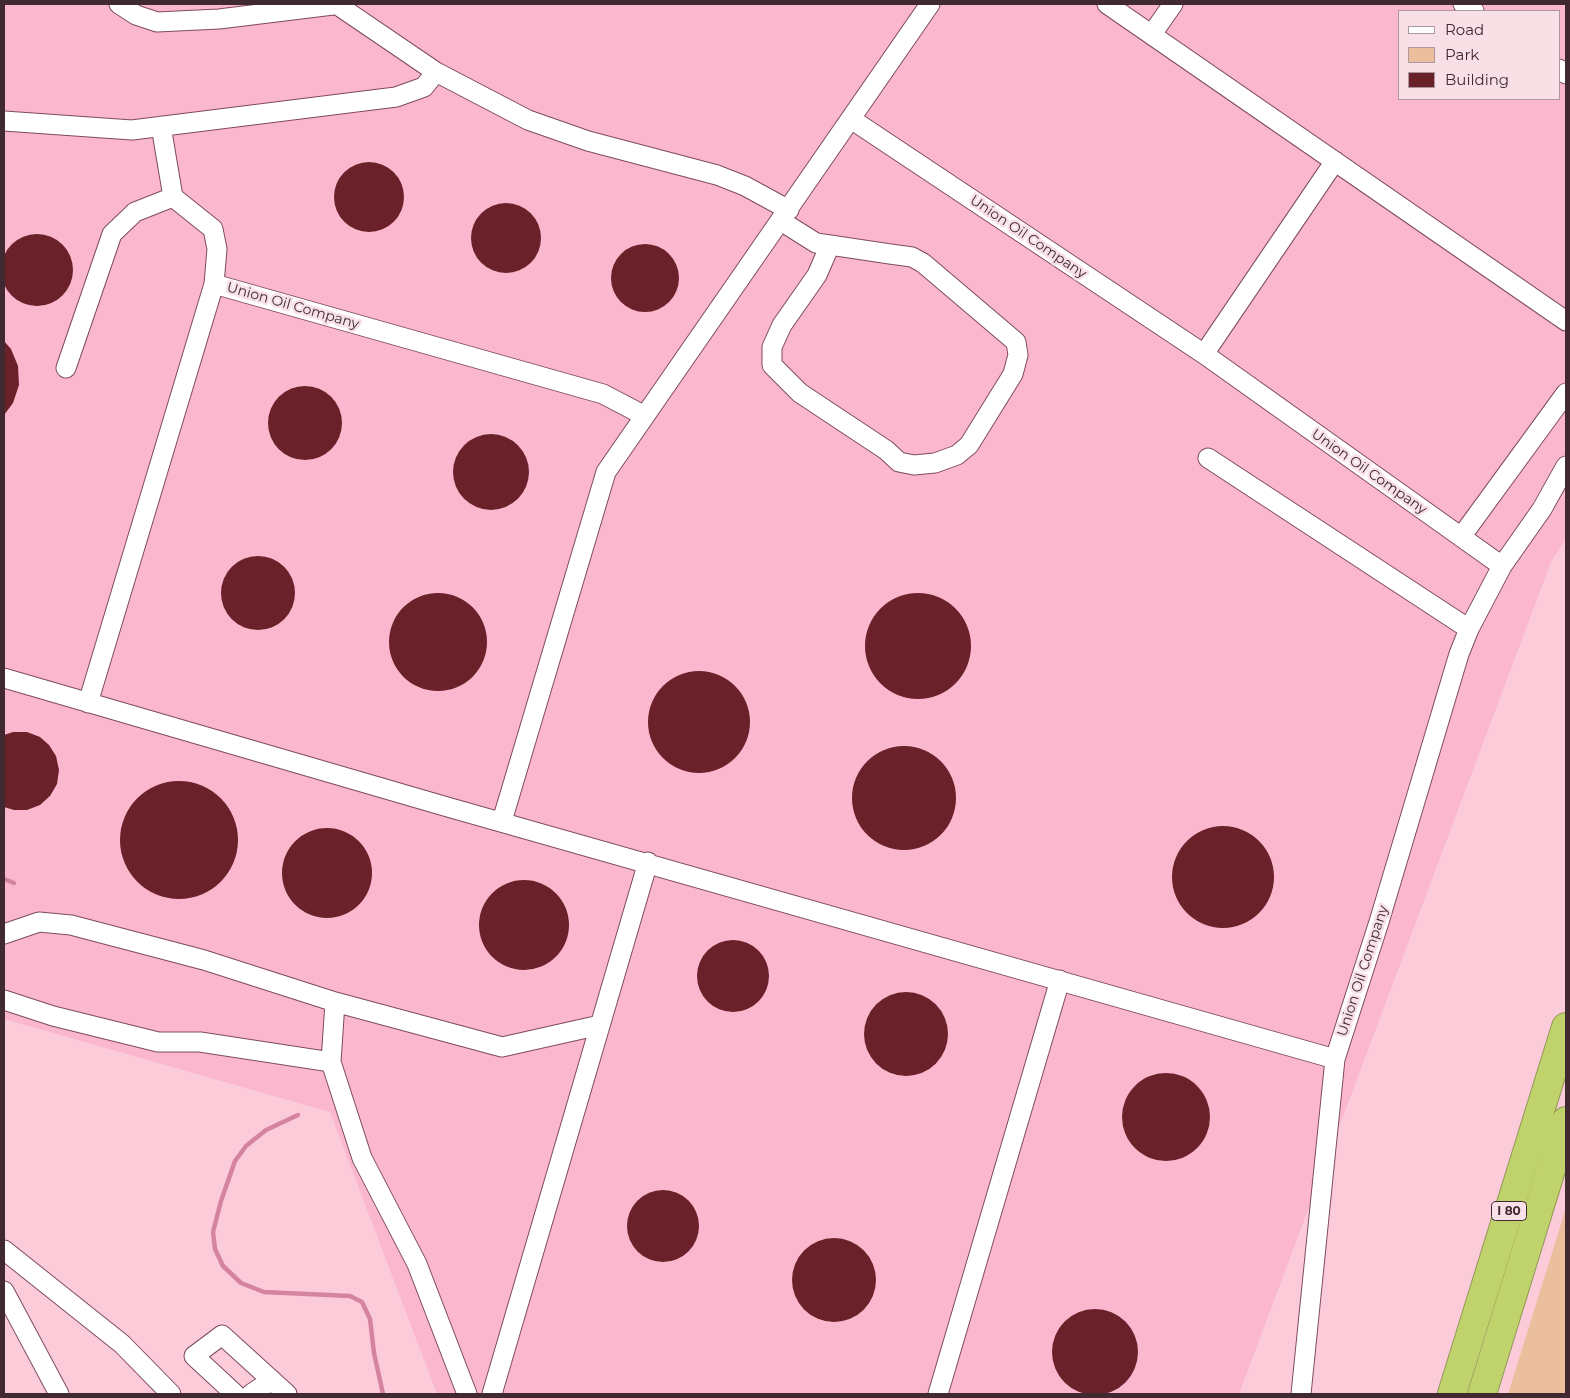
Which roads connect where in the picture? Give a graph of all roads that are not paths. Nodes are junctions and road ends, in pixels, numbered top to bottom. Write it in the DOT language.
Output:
graph roads {
  1 [pos="119,4"];
  2 [pos="336,4"];
  3 [pos="341,4"];
  4 [pos="930,4"];
  5 [pos="1107,4"];
  6 [pos="1173,4"];
  7 [pos="1152,34"];
  8 [pos="436,72"];
  9 [pos="852,119"];
  10 [pos="4,121"];
  11 [pos="161,126"];
  12 [pos="1335,161"];
  13 [pos="173,198"];
  14 [pos="785,216"];
  15 [pos="830,245"];
  16 [pos="214,284"];
  17 [pos="1566,321"];
  18 [pos="1204,354"];
  19 [pos="66,368"];
  20 [pos="1566,393"];
  21 [pos="645,416"];
  22 [pos="1208,458"];
  23 [pos="1566,466"];
  24 [pos="1461,537"];
  25 [pos="1502,566"];
  26 [pos="1469,629"];
  27 [pos="4,678"];
  28 [pos="88,703"];
  29 [pos="502,821"];
  30 [pos="648,862"];
  31 [pos="4,934"];
  32 [pos="1060,980"];
  33 [pos="4,1000"];
  34 [pos="335,1002"];
  35 [pos="600,1025"];
  36 [pos="1566,1027"];
  37 [pos="1335,1058"];
  38 [pos="331,1062"];
  39 [pos="1566,1121"];
  40 [pos="4,1250"];
  41 [pos="4,1291"];
  42 [pos="272,1380"];
  43 [pos="52,1392"];
  44 [pos="940,1393"];
  45 [pos="171,1394"];
  46 [pos="235,1394"];
  47 [pos="251,1394"];
  48 [pos="287,1394"];
  49 [pos="467,1394"];
  50 [pos="492,1394"];
  51 [pos="1301,1394"];
  52 [pos="1452,1394"];
  53 [pos="1482,1394"];
  1 -- 2 [label="street"];
  2 -- 3 [label="street"];
  2 -- 8 [label="street"];
  4 -- 9 [label="street"];
  5 -- 7 [label="street"];
  6 -- 7 [label="street"];
  7 -- 12 [label="street"];
  8 -- 11 [label="street"];
  8 -- 14 [label="street"];
  9 -- 14 [label="street"];
  9 -- 18 [label="street, Union Oil Company"];
  10 -- 11 [label="street"];
  11 -- 13 [label="street"];
  12 -- 17 [label="street"];
  12 -- 18 [label="street"];
  13 -- 16 [label="street"];
  13 -- 19 [label="street"];
  14 -- 15 [label="street"];
  14 -- 21 [label="street"];
  15 -- 15 [label="street"];
  16 -- 21 [label="street, Union Oil Company"];
  16 -- 28 [label="street, Union Oil Company"];
  18 -- 24 [label="street, Union Oil Company"];
  20 -- 24 [label="street"];
  21 -- 29 [label="street"];
  22 -- 26 [label="street"];
  23 -- 25 [label="street, Union Oil Company"];
  24 -- 25 [label="street, Union Oil Company"];
  25 -- 26 [label="street, Union Oil Company"];
  26 -- 37 [label="street, Union Oil Company"];
  27 -- 28 [label="street"];
  28 -- 29 [label="street"];
  29 -- 30 [label="street"];
  30 -- 32 [label="street"];
  30 -- 35 [label="street"];
  31 -- 34 [label="street"];
  32 -- 37 [label="street"];
  32 -- 44 [label="street"];
  33 -- 38 [label="street"];
  34 -- 35 [label="street"];
  34 -- 38 [label="street"];
  35 -- 50 [label="street"];
  36 -- 52 [label="highway, I 80"];
  37 -- 51 [label="street, Union Oil Company"];
  38 -- 49 [label="street"];
  39 -- 53 [label="highway, I 80"];
  40 -- 45 [label="street"];
  41 -- 43 [label="street"];
  42 -- 46 [label="street"];
  42 -- 47 [label="street"];
  42 -- 48 [label="street"];
}
